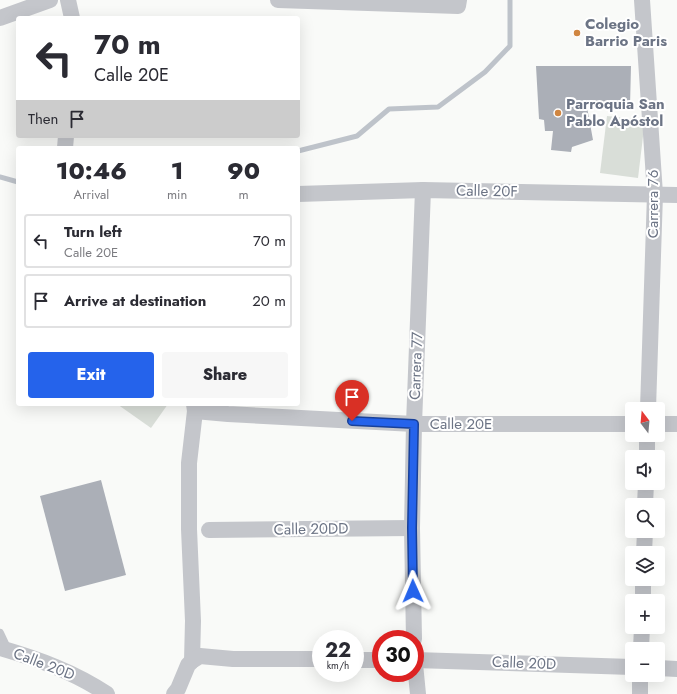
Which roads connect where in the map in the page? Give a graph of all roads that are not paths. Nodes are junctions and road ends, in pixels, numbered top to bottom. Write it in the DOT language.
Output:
graph roads {
  1 [pos="50,0"];
  2 [pos="68,0"];
  3 [pos="278,0"];
  4 [pos="642,0"];
  5 [pos="458,3"];
  6 [pos="72,16"];
  7 [pos="0,18"];
  8 [pos="423,190"];
  9 [pos="300,194"];
  10 [pos="655,194"];
  11 [pos="677,195"];
  12 [pos="648,402"];
  13 [pos="195,407"];
  14 [pos="414,424"];
  15 [pos="625,424"];
  16 [pos="665,424"];
  17 [pos="677,424"];
  18 [pos="412,528"];
  19 [pos="209,530"];
  20 [pos="414,630"];
  21 [pos="0,633"];
  22 [pos="4,649"];
  23 [pos="312,659"];
  24 [pos="424,660"];
  25 [pos="192,661"];
  26 [pos="625,667"];
  27 [pos="665,668"];
  28 [pos="677,668"];
  29 [pos="417,682"];
  30 [pos="640,682"];
  31 [pos="107,694"];
  32 [pos="174,694"];
  33 [pos="418,694"];
  34 [pos="640,694"];
  1 -- 7 [label="street"];
  2 -- 6 [label="street"];
  3 -- 5 [label="street"];
  4 -- 10 [label="street, Carrera 76"];
  8 -- 9 [label="street, Calle 20F"];
  8 -- 10 [label="street, Calle 20F"];
  8 -- 14 [label="street, Carrera 77"];
  10 -- 11 [label="street, Calle 20F"];
  10 -- 12 [label="street, Carrera 76"];
  13 -- 14 [label="street, Calle 20E"];
  13 -- 25 [label="street"];
  14 -- 15 [label="street, Calle 20E"];
  14 -- 18 [label="street, Carrera 77"];
  16 -- 17 [label="street"];
  18 -- 19 [label="street, Calle 20DD"];
  18 -- 20 [label="street, Carrera 77"];
  21 -- 22 [label="lane"];
  22 -- 31 [label="street, Calle 20D"];
  23 -- 25 [label="street"];
  24 -- 26 [label="street, Calle 20D"];
  25 -- 32 [label="street"];
  27 -- 28 [label="street"];
  29 -- 33 [label="street"];
  30 -- 34 [label="street"];
}
